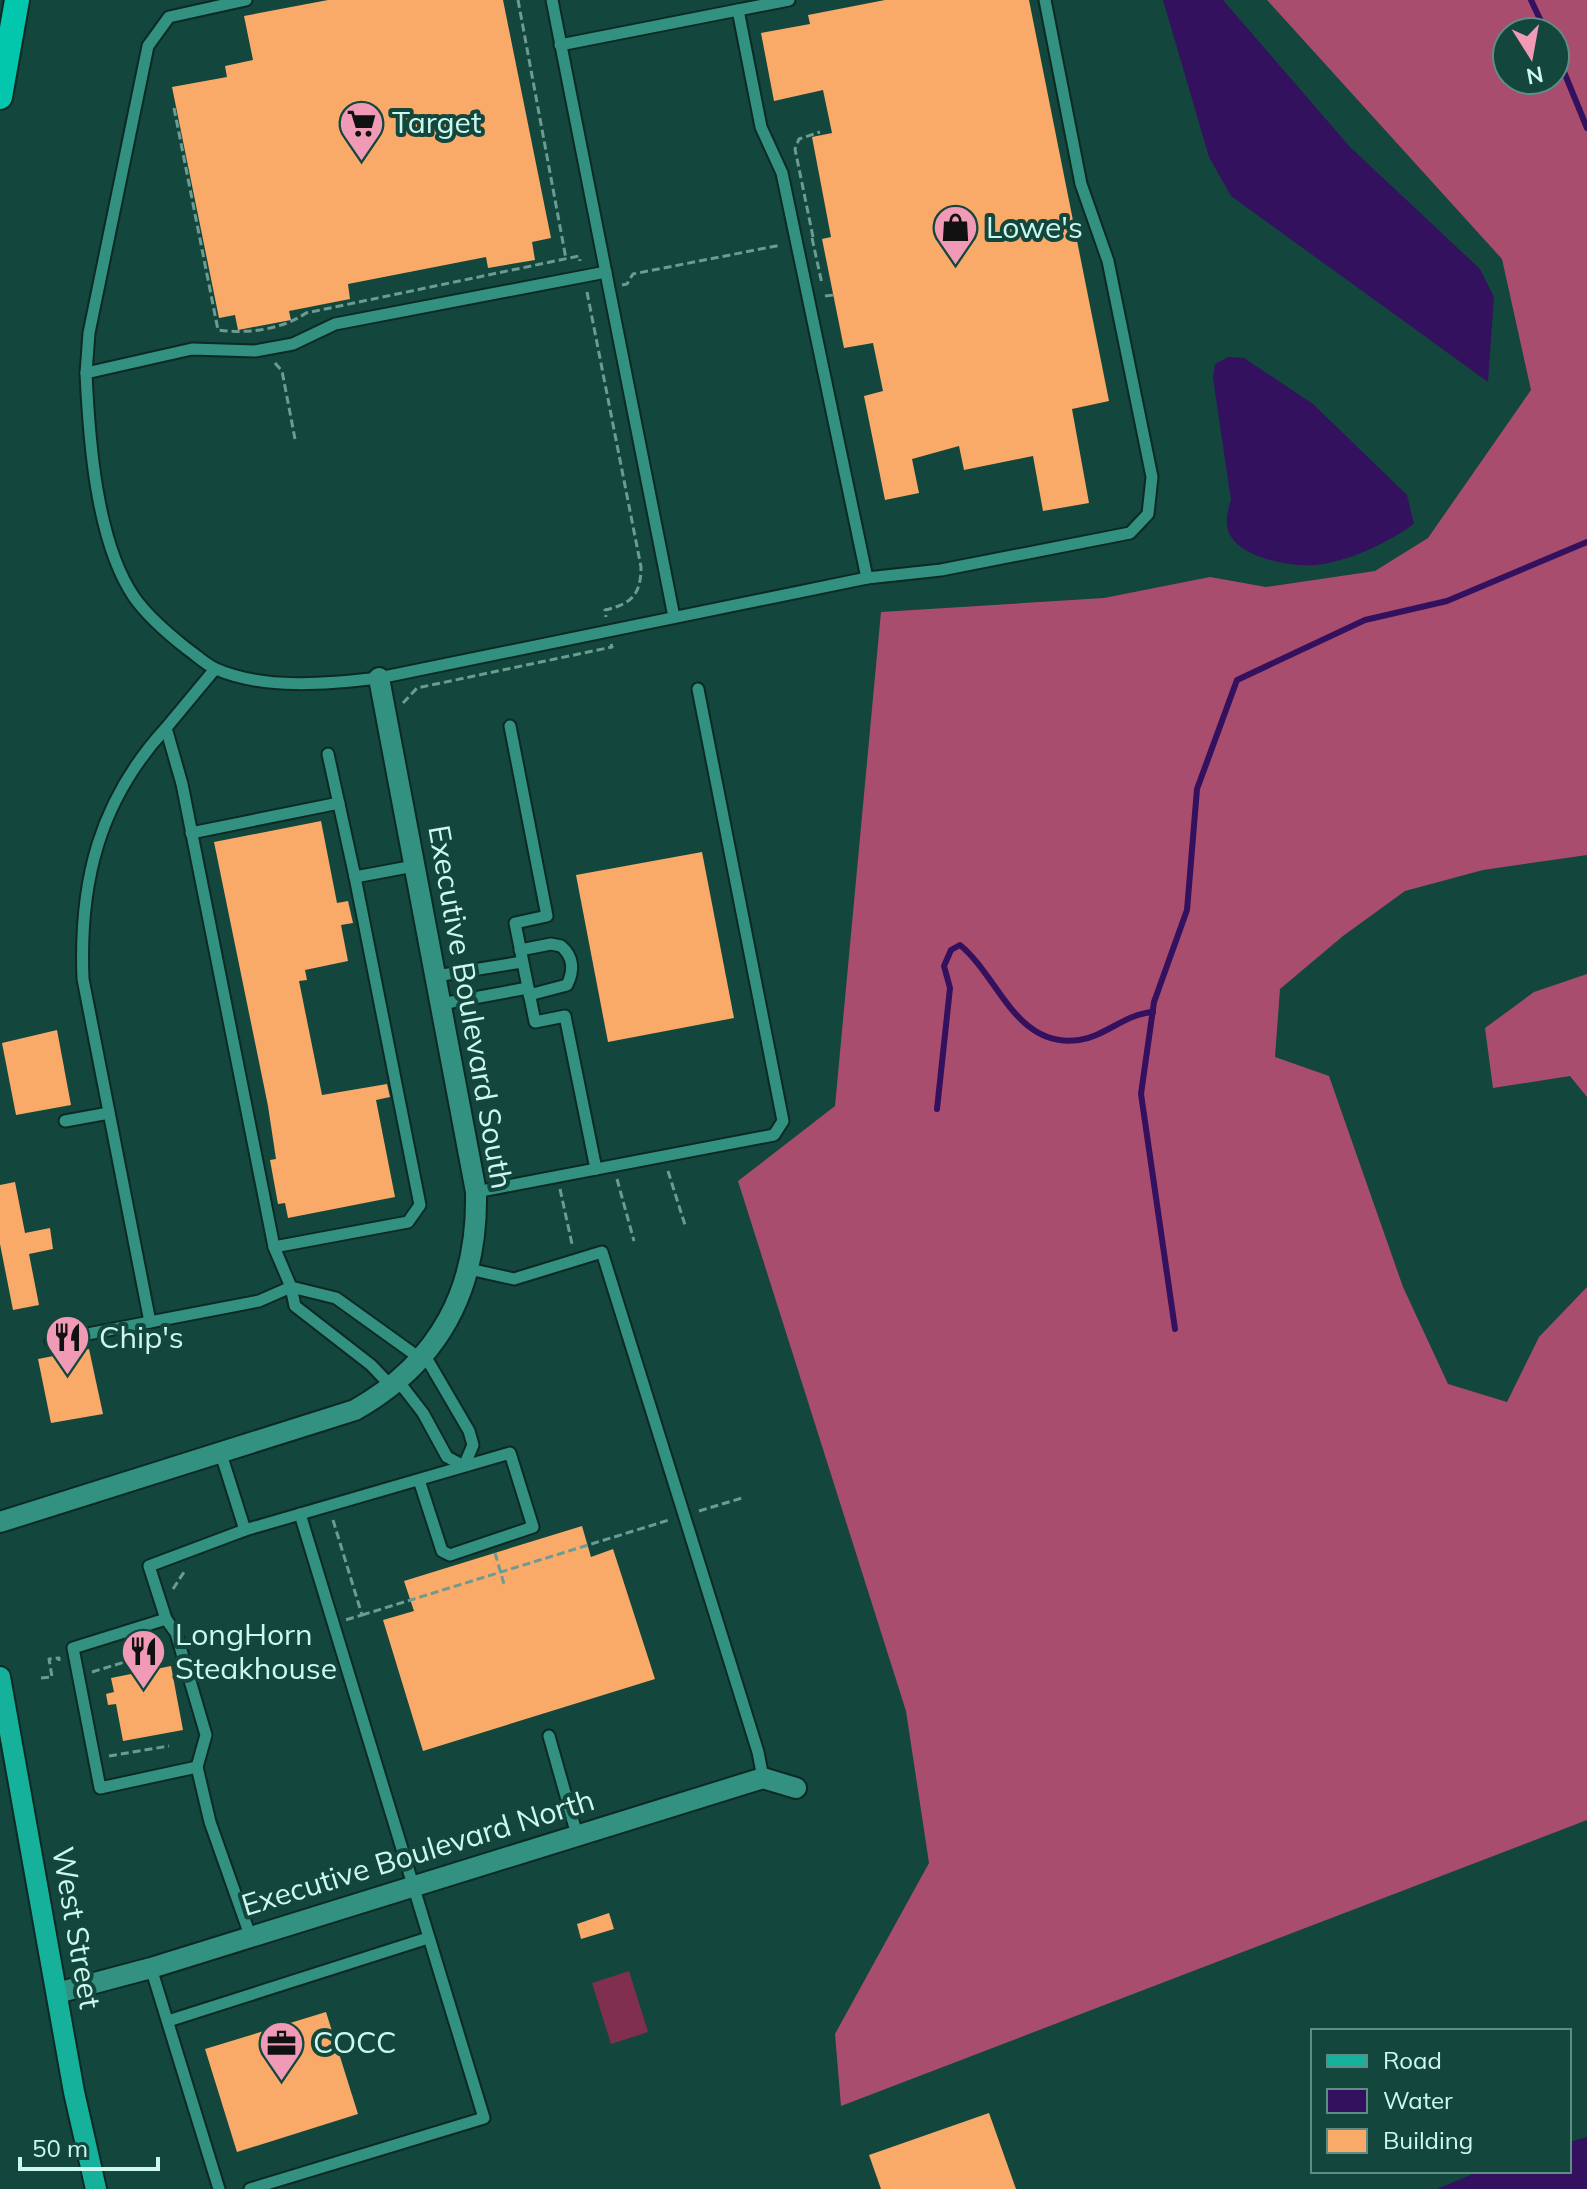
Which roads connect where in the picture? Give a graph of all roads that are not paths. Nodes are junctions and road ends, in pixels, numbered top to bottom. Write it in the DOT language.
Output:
graph roads {
  1 [pos="16,0"];
  2 [pos="246,0"];
  3 [pos="552,0"];
  4 [pos="789,0"];
  5 [pos="1045,0"];
  6 [pos="738,10"];
  7 [pos="560,45"];
  8 [pos="0,73"];
  9 [pos="0,97"];
  10 [pos="606,272"];
  11 [pos="86,373"];
  12 [pos="867,578"];
  13 [pos="674,617"];
  14 [pos="215,669"];
  15 [pos="379,678"];
  16 [pos="698,689"];
  17 [pos="510,726"];
  18 [pos="166,728"];
  19 [pos="328,754"];
  20 [pos="339,803"];
  21 [pos="191,833"];
  22 [pos="414,866"];
  23 [pos="355,877"];
  24 [pos="521,956"];
  25 [pos="436,976"];
  26 [pos="529,992"];
  27 [pos="441,1004"];
  28 [pos="109,1113"];
  29 [pos="65,1121"];
  30 [pos="596,1169"];
  31 [pos="476,1192"];
  32 [pos="274,1247"];
  33 [pos="469,1269"];
  34 [pos="291,1287"];
  35 [pos="150,1322"];
  36 [pos="51,1341"];
  37 [pos="422,1356"];
  38 [pos="396,1384"];
  39 [pos="221,1454"];
  40 [pos="464,1466"];
  41 [pos="419,1480"];
  42 [pos="300,1514"];
  43 [pos="0,1522"];
  44 [pos="245,1530"];
  45 [pos="166,1619"];
  46 [pos="0,1677"];
  47 [pos="549,1736"];
  48 [pos="197,1767"];
  49 [pos="763,1778"];
  50 [pos="796,1788"];
  51 [pos="577,1835"];
  52 [pos="413,1887"];
  53 [pos="251,1938"];
  54 [pos="428,1938"];
  55 [pos="151,1968"];
  56 [pos="57,1993"];
  57 [pos="168,2021"];
  58 [pos="96,2189"];
  59 [pos="219,2189"];
  60 [pos="250,2189"];
  1 -- 8 [label="highway"];
  1 -- 9 [label="highway"];
  2 -- 11 [label="lane"];
  3 -- 7 [label="lane"];
  4 -- 6 [label="lane"];
  5 -- 12 [label="lane"];
  6 -- 7 [label="lane"];
  6 -- 12 [label="lane"];
  7 -- 10 [label="lane"];
  10 -- 11 [label="lane"];
  10 -- 13 [label="lane"];
  11 -- 14 [label="lane"];
  12 -- 13 [label="lane"];
  13 -- 15 [label="lane"];
  14 -- 15 [label="lane"];
  14 -- 18 [label="lane"];
  15 -- 22 [label="street, Executive Boulevard South"];
  16 -- 30 [label="lane"];
  17 -- 24 [label="lane"];
  18 -- 21 [label="lane"];
  18 -- 28 [label="lane"];
  19 -- 20 [label="lane"];
  20 -- 21 [label="lane"];
  20 -- 23 [label="lane"];
  21 -- 32 [label="lane"];
  22 -- 23 [label="lane"];
  22 -- 25 [label="street, Executive Boulevard South"];
  23 -- 32 [label="lane"];
  24 -- 25 [label="lane"];
  24 -- 26 [label="lane"];
  24 -- 26 [label="lane"];
  25 -- 27 [label="street, Executive Boulevard South"];
  26 -- 27 [label="lane"];
  26 -- 30 [label="lane"];
  27 -- 31 [label="street, Executive Boulevard South"];
  28 -- 29 [label="lane"];
  28 -- 35 [label="lane"];
  30 -- 31 [label="lane"];
  31 -- 33 [label="street, Executive Boulevard South"];
  32 -- 34 [label="lane"];
  33 -- 37 [label="street, Executive Boulevard South"];
  33 -- 49 [label="lane"];
  34 -- 35 [label="lane"];
  34 -- 37 [label="lane"];
  34 -- 38 [label="lane"];
  35 -- 36 [label="lane"];
  37 -- 38 [label="street, Executive Boulevard South"];
  37 -- 40 [label="lane"];
  38 -- 39 [label="street, Executive Boulevard South"];
  38 -- 40 [label="lane"];
  39 -- 43 [label="street, Executive Boulevard South"];
  39 -- 44 [label="lane"];
  40 -- 41 [label="lane"];
  40 -- 41 [label="lane"];
  41 -- 42 [label="lane"];
  42 -- 44 [label="lane"];
  42 -- 52 [label="lane"];
  44 -- 45 [label="lane"];
  45 -- 48 [label="lane"];
  45 -- 48 [label="lane"];
  46 -- 56 [label="main road, West Street"];
  47 -- 51 [label="lane"];
  48 -- 53 [label="lane"];
  49 -- 50 [label="street"];
  49 -- 51 [label="street, Executive Boulevard North"];
  51 -- 52 [label="street, Executive Boulevard North"];
  52 -- 53 [label="street, Executive Boulevard North"];
  52 -- 54 [label="lane"];
  53 -- 55 [label="street, Executive Boulevard North"];
  54 -- 57 [label="lane"];
  54 -- 60 [label="lane"];
  55 -- 56 [label="street, Executive Boulevard North"];
  55 -- 57 [label="lane"];
  56 -- 58 [label="main road, West Street"];
  57 -- 59 [label="lane"];
}
